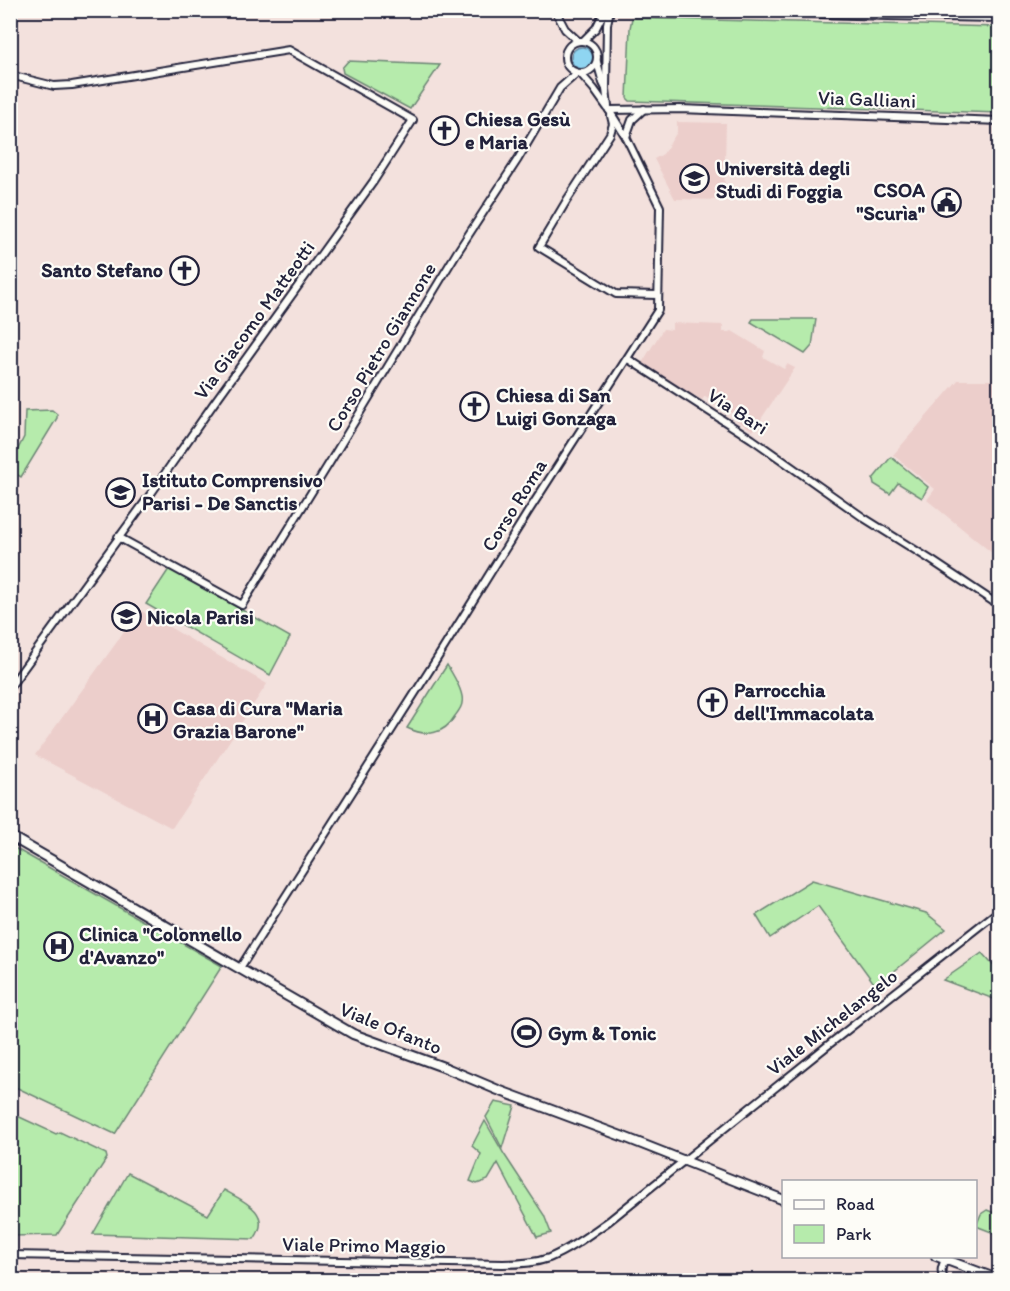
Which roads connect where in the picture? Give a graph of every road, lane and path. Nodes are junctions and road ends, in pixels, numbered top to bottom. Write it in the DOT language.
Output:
graph roads {
  1 [pos="555,10"];
  2 [pos="609,10"];
  3 [pos="690,10"];
  4 [pos="721,11"];
  5 [pos="999,18"];
  6 [pos="581,41"];
  7 [pos="607,47"];
  8 [pos="597,60"];
  9 [pos="578,73"];
  10 [pos="12,75"];
  11 [pos="606,89"];
  12 [pos="644,109"];
  13 [pos="609,110"];
  14 [pos="999,121"];
  15 [pos="626,136"];
  16 [pos="658,295"];
  17 [pos="628,358"];
  18 [pos="118,537"];
  19 [pos="999,606"];
  20 [pos="10,687"];
  21 [pos="10,836"];
  22 [pos="999,910"];
  23 [pos="240,968"];
  24 [pos="685,1160"];
  25 [pos="782,1200"];
  26 [pos="10,1255"];
  27 [pos="939,1258"];
  28 [pos="945,1260"];
  29 [pos="999,1280"];
  30 [pos="945,1281"];
  1 -- 6 [label="street"];
  2 -- 6 [label="street"];
  2 -- 7 [label="street"];
  3 -- 4 [label="street"];
  4 -- 5 [label="street"];
  6 -- 8 [label="street"];
  6 -- 9 [label="street"];
  7 -- 8 [label="street"];
  7 -- 11 [label="street"];
  8 -- 9 [label="street"];
  8 -- 11 [label="street"];
  9 -- 13 [label="street"];
  9 -- 18 [label="street, Corso Pietro Giannone"];
  10 -- 18 [label="street, Via Giacomo Matteotti"];
  11 -- 13 [label="street"];
  12 -- 13 [label="street, Via Galliani"];
  12 -- 14 [label="street, Via Galliani"];
  12 -- 15 [label="street"];
  13 -- 15 [label="street"];
  13 -- 16 [label="street"];
  15 -- 16 [label="street"];
  16 -- 17 [label="street, Corso Roma"];
  17 -- 19 [label="street, Via Bari"];
  17 -- 23 [label="street, Corso Roma"];
  18 -- 20 [label="street, Via Giacomo Matteotti"];
  21 -- 23 [label="main road, Viale Ofanto"];
  22 -- 24 [label="street, Viale Michelangelo"];
  23 -- 24 [label="main road, Viale Ofanto"];
  24 -- 25 [label="main road, Viale Ofanto"];
  24 -- 26 [label="street, Viale Primo Maggio"];
  27 -- 28 [label="main road"];
  28 -- 29 [label="main road"];
  28 -- 30 [label="street"];
}
